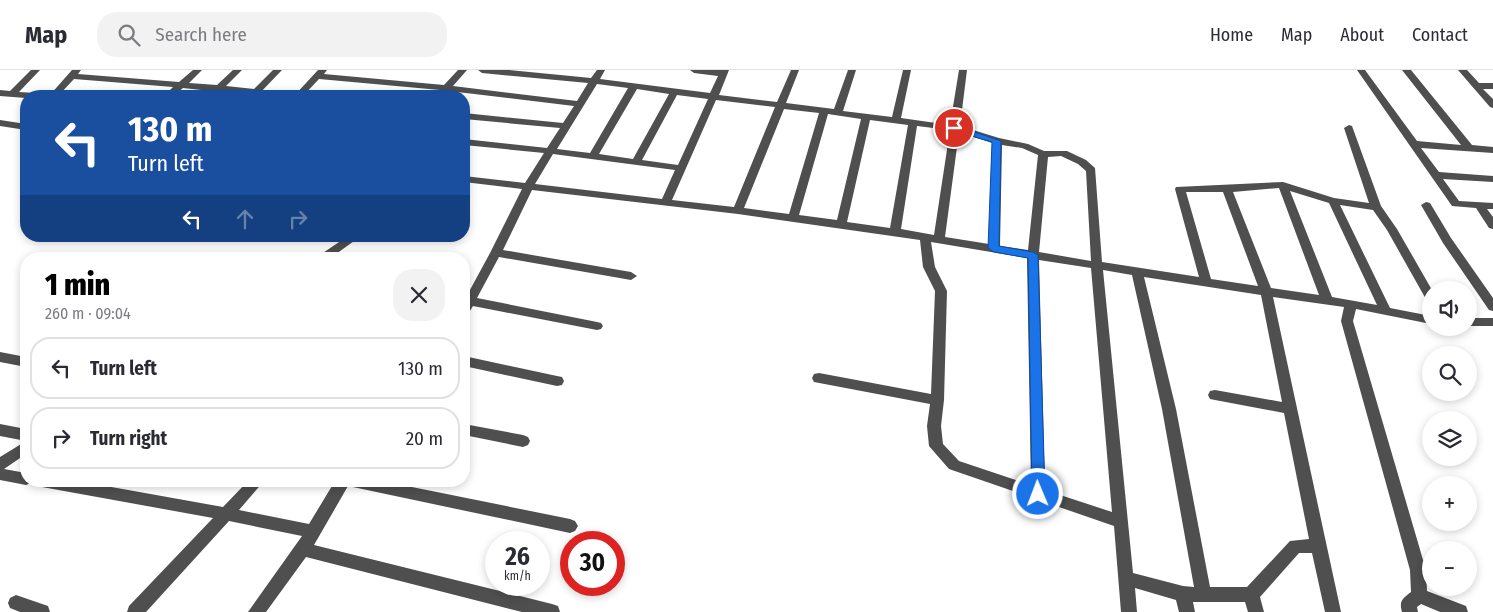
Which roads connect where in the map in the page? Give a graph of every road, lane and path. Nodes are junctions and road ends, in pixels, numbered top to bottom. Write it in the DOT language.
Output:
graph roads {
  1 [pos="36,70"];
  2 [pos="198,70"];
  3 [pos="238,70"];
  4 [pos="278,70"];
  5 [pos="463,70"];
  6 [pos="482,70"];
  7 [pos="601,70"];
  8 [pos="694,70"];
  9 [pos="795,70"];
  10 [pos="852,70"];
  11 [pos="907,70"];
  12 [pos="962,70"];
  13 [pos="1361,70"];
  14 [pos="1406,70"];
  15 [pos="1462,70"];
  16 [pos="724,72"];
  17 [pos="74,73"];
  18 [pos="320,73"];
  19 [pos="593,81"];
  20 [pos="181,84"];
  21 [pos="634,86"];
  22 [pos="1476,86"];
  23 [pos="1493,86"];
  24 [pos="219,88"];
  25 [pos="447,88"];
  26 [pos="58,90"];
  27 [pos="174,90"];
  28 [pos="231,90"];
  29 [pos="258,90"];
  30 [pos="306,90"];
  31 [pos="464,90"];
  32 [pos="470,91"];
  33 [pos="674,92"];
  34 [pos="0,93"];
  35 [pos="12,94"];
  36 [pos="20,95"];
  37 [pos="712,96"];
  38 [pos="579,104"];
  39 [pos="781,105"];
  40 [pos="1493,105"];
  41 [pos="824,110"];
  42 [pos="838,112"];
  43 [pos="866,116"];
  44 [pos="470,117"];
  45 [pos="896,120"];
  46 [pos="913,122"];
  47 [pos="0,124"];
  48 [pos="20,126"];
  49 [pos="565,126"];
  50 [pos="954,128"];
  51 [pos="1349,128"];
  52 [pos="997,141"];
  53 [pos="470,143"];
  54 [pos="1412,144"];
  55 [pos="1469,148"];
  56 [pos="1493,150"];
  57 [pos="550,151"];
  58 [pos="1043,154"];
  59 [pos="593,156"];
  60 [pos="636,162"];
  61 [pos="681,168"];
  62 [pos="1434,174"];
  63 [pos="1493,179"];
  64 [pos="470,180"];
  65 [pos="529,185"];
  66 [pos="1283,185"];
  67 [pos="1227,189"];
  68 [pos="1333,201"];
  69 [pos="666,202"];
  70 [pos="1426,205"];
  71 [pos="1480,205"];
  72 [pos="1493,206"];
  73 [pos="1376,207"];
  74 [pos="738,211"];
  75 [pos="793,218"];
  76 [pos="841,224"];
  77 [pos="1493,225"];
  78 [pos="895,232"];
  79 [pos="925,237"];
  80 [pos="939,239"];
  81 [pos="347,242"];
  82 [pos="994,248"];
  83 [pos="331,252"];
  84 [pos="496,253"];
  85 [pos="1033,255"];
  86 [pos="1096,266"];
  87 [pos="1137,272"];
  88 [pos="631,276"];
  89 [pos="1206,282"];
  90 [pos="1422,282"];
  91 [pos="1266,291"];
  92 [pos="1327,300"];
  93 [pos="470,301"];
  94 [pos="1351,304"];
  95 [pos="470,306"];
  96 [pos="1493,308"];
  97 [pos="1386,311"];
  98 [pos="1422,318"];
  99 [pos="1477,322"];
  100 [pos="1492,323"];
  101 [pos="597,326"];
  102 [pos="0,357"];
  103 [pos="20,361"];
  104 [pos="470,362"];
  105 [pos="819,378"];
  106 [pos="557,381"];
  107 [pos="1215,395"];
  108 [pos="937,400"];
  109 [pos="1289,409"];
  110 [pos="0,430"];
  111 [pos="470,430"];
  112 [pos="20,434"];
  113 [pos="522,441"];
  114 [pos="20,451"];
  115 [pos="0,464"];
  116 [pos="0,474"];
  117 [pos="20,477"];
  118 [pos="76,487"];
  119 [pos="252,487"];
  120 [pos="339,487"];
  121 [pos="379,487"];
  122 [pos="1038,494"];
  123 [pos="227,514"];
  124 [pos="1121,522"];
  125 [pos="570,526"];
  126 [pos="313,532"];
  127 [pos="1318,546"];
  128 [pos="303,549"];
  129 [pos="1126,579"];
  130 [pos="1184,594"];
  131 [pos="1204,595"];
  132 [pos="1251,595"];
  133 [pos="1419,596"];
  134 [pos="16,604"];
  135 [pos="42,612"];
  136 [pos="135,612"];
  137 [pos="256,612"];
  138 [pos="552,612"];
  139 [pos="1129,612"];
  140 [pos="1187,612"];
  141 [pos="1256,612"];
  142 [pos="1333,612"];
  143 [pos="1410,612"];
  144 [pos="1460,612"];
  1 -- 35 [label="street"];
  2 -- 20 [label="street"];
  3 -- 24 [label="street"];
  4 -- 29 [label="street"];
  5 -- 25 [label="street"];
  6 -- 19 [label="street"];
  7 -- 19 [label="street"];
  8 -- 16 [label="street"];
  9 -- 39 [label="street"];
  10 -- 42 [label="street"];
  11 -- 45 [label="street"];
  12 -- 50 [label="street"];
  13 -- 54 [label="street"];
  14 -- 55 [label="street"];
  15 -- 22 [label="street"];
  16 -- 37 [label="street"];
  17 -- 20 [label="street"];
  17 -- 26 [label="street"];
  18 -- 25 [label="street"];
  18 -- 30 [label="street"];
  19 -- 21 [label="street"];
  19 -- 38 [label="street"];
  20 -- 24 [label="street"];
  20 -- 27 [label="street"];
  21 -- 33 [label="street"];
  21 -- 59 [label="street"];
  22 -- 23 [label="street"];
  22 -- 40 [label="street"];
  24 -- 28 [label="street"];
  25 -- 31 [label="street"];
  32 -- 38 [label="street"];
  33 -- 37 [label="street"];
  33 -- 60 [label="street"];
  34 -- 35 [label="street"];
  35 -- 36 [label="street"];
  37 -- 39 [label="street"];
  37 -- 61 [label="street"];
  38 -- 49 [label="street"];
  39 -- 41 [label="street"];
  39 -- 74 [label="street"];
  41 -- 42 [label="street"];
  41 -- 75 [label="street"];
  42 -- 43 [label="street"];
  43 -- 45 [label="street"];
  43 -- 76 [label="street"];
  44 -- 49 [label="street"];
  45 -- 46 [label="street"];
  46 -- 50 [label="street"];
  46 -- 78 [label="street"];
  47 -- 48 [label="street"];
  49 -- 57 [label="street"];
  50 -- 52 [label="street"];
  50 -- 80 [label="street"];
  51 -- 73 [label="street"];
  52 -- 58 [label="street"];
  52 -- 82 [label="street"];
  53 -- 57 [label="street"];
  54 -- 55 [label="street"];
  54 -- 62 [label="street"];
  55 -- 56 [label="street"];
  57 -- 59 [label="street"];
  57 -- 65 [label="street"];
  58 -- 85 [label="street"];
  58 -- 86 [label="street"];
  59 -- 60 [label="street"];
  60 -- 61 [label="street"];
  61 -- 69 [label="street"];
  62 -- 63 [label="street"];
  62 -- 71 [label="street"];
  64 -- 65 [label="street"];
  65 -- 69 [label="street"];
  65 -- 84 [label="street"];
  66 -- 67 [label="street"];
  66 -- 68 [label="street"];
  66 -- 92 [label="street"];
  67 -- 89 [label="street"];
  67 -- 91 [label="street"];
  68 -- 73 [label="street"];
  68 -- 97 [label="street"];
  69 -- 74 [label="street"];
  70 -- 96 [label="street"];
  71 -- 72 [label="street"];
  71 -- 77 [label="street"];
  73 -- 90 [label="street"];
  74 -- 75 [label="street"];
  75 -- 76 [label="street"];
  76 -- 78 [label="street"];
  78 -- 79 [label="street"];
  79 -- 80 [label="street"];
  79 -- 108 [label="street"];
  80 -- 82 [label="street"];
  81 -- 83 [label="street"];
  82 -- 85 [label="street"];
  84 -- 88 [label="street"];
  84 -- 93 [label="street"];
  85 -- 86 [label="street"];
  85 -- 122 [label="street"];
  86 -- 87 [label="street"];
  86 -- 124 [label="street"];
  87 -- 89 [label="street"];
  87 -- 131 [label="street"];
  89 -- 91 [label="street"];
  91 -- 92 [label="street"];
  91 -- 109 [label="street"];
  92 -- 94 [label="street"];
  94 -- 97 [label="street"];
  94 -- 133 [label="street"];
  95 -- 101 [label="street"];
  97 -- 98 [label="street"];
  99 -- 100 [label="street"];
  102 -- 103 [label="street"];
  104 -- 106 [label="street"];
  105 -- 108 [label="street"];
  107 -- 109 [label="street"];
  108 -- 122 [label="street"];
  109 -- 127 [label="street"];
  110 -- 112 [label="street"];
  111 -- 113 [label="street"];
  114 -- 115 [label="street"];
  116 -- 117 [label="street"];
  118 -- 123 [label="street"];
  119 -- 123 [label="street"];
  120 -- 126 [label="street"];
  121 -- 125 [label="street"];
  122 -- 124 [label="street"];
  123 -- 126 [label="street"];
  123 -- 136 [label="street"];
  124 -- 129 [label="street"];
  126 -- 128 [label="street"];
  127 -- 132 [label="street"];
  127 -- 142 [label="street"];
  128 -- 137 [label="street"];
  128 -- 138 [label="street"];
  129 -- 130 [label="street"];
  129 -- 139 [label="street"];
  130 -- 131 [label="street"];
  130 -- 140 [label="street"];
  131 -- 132 [label="street"];
  132 -- 141 [label="street"];
  133 -- 143 [label="street"];
  133 -- 144 [label="street"];
  134 -- 135 [label="street"];
}
